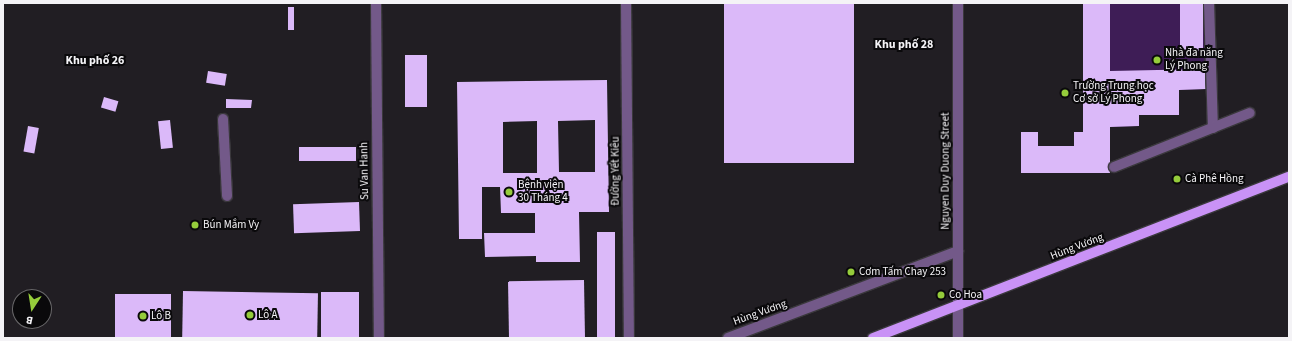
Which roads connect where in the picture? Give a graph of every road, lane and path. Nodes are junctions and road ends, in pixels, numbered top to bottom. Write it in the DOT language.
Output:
graph roads {
  1 [pos="376,3"];
  2 [pos="626,3"];
  3 [pos="958,3"];
  4 [pos="1209,3"];
  5 [pos="1250,113"];
  6 [pos="223,119"];
  7 [pos="1213,128"];
  8 [pos="1114,167"];
  9 [pos="1289,177"];
  10 [pos="227,196"];
  11 [pos="958,251"];
  12 [pos="958,306"];
  13 [pos="378,338"];
  14 [pos="629,338"];
  15 [pos="728,338"];
  16 [pos="873,338"];
  17 [pos="958,338"];
  1 -- 13 [label="street, Su Van Hanh"];
  2 -- 14 [label="street, Đường Yết Kiêu"];
  3 -- 11 [label="street, Nguyen Duy Duong Street"];
  4 -- 7 [label="street"];
  5 -- 7 [label="street"];
  6 -- 10 [label="street"];
  7 -- 8 [label="street"];
  9 -- 12 [label="main road, Hùng Vương"];
  11 -- 12 [label="street, Nguyen Duy Duong Street"];
  11 -- 15 [label="street, Hùng Vương"];
  12 -- 16 [label="main road, Hùng Vương"];
  12 -- 17 [label="street, Nguyen Duy Duong Street"];
}
